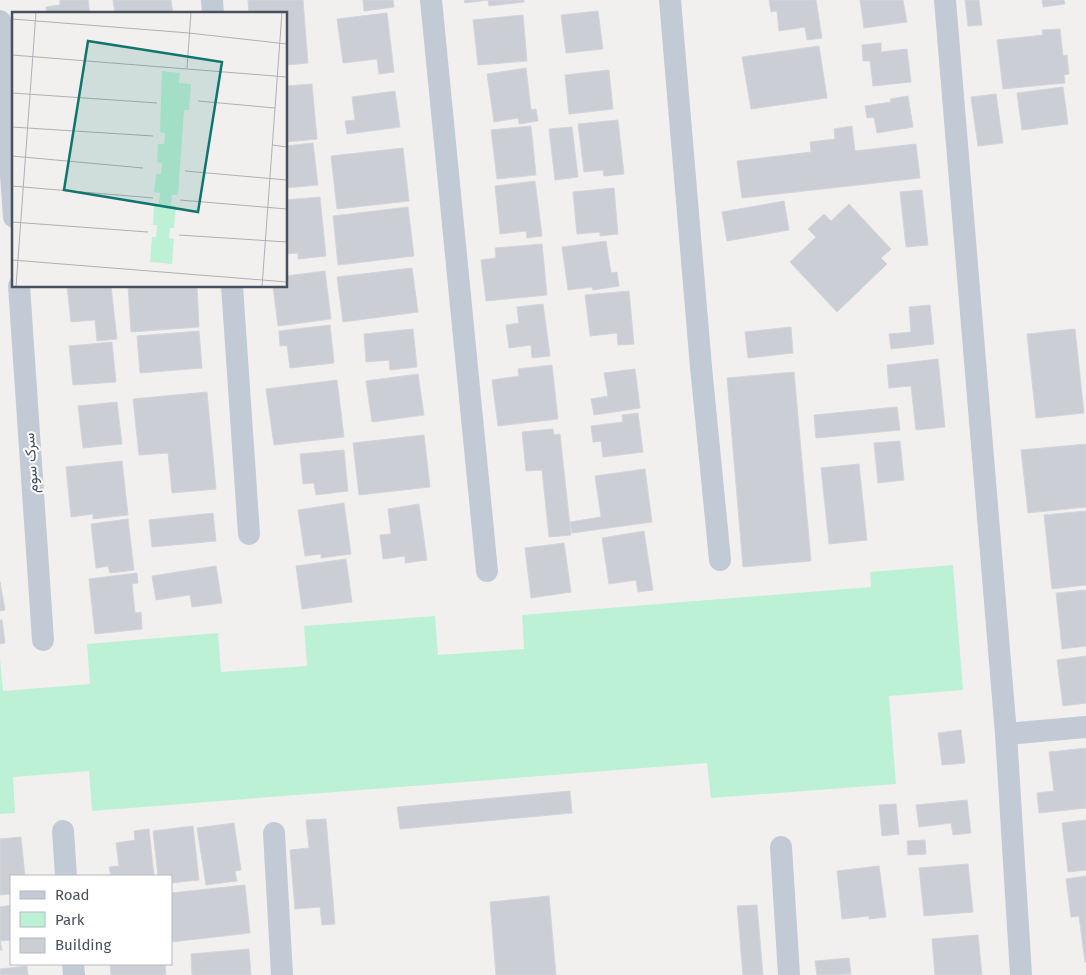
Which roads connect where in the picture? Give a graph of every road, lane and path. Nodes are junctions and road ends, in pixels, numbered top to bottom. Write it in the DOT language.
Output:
graph roads {
  1 [pos="431,0"];
  2 [pos="670,0"];
  3 [pos="945,0"];
  4 [pos="0,21"];
  5 [pos="12,189"];
  6 [pos="19,288"];
  7 [pos="232,288"];
  8 [pos="249,534"];
  9 [pos="720,560"];
  10 [pos="487,571"];
  11 [pos="44,640"];
  12 [pos="1086,727"];
  13 [pos="1006,734"];
  14 [pos="63,831"];
  15 [pos="274,833"];
  16 [pos="781,847"];
  17 [pos="66,875"];
  18 [pos="282,975"];
  19 [pos="789,975"];
  20 [pos="1021,975"];
  1 -- 10 [label="street"];
  2 -- 9 [label="street"];
  3 -- 13 [label="street"];
  4 -- 5 [label="street"];
  6 -- 11 [label="street, سرک سوم"];
  7 -- 8 [label="street"];
  12 -- 13 [label="street"];
  13 -- 20 [label="street"];
  14 -- 17 [label="street"];
  15 -- 18 [label="street"];
  16 -- 19 [label="street"];
}
